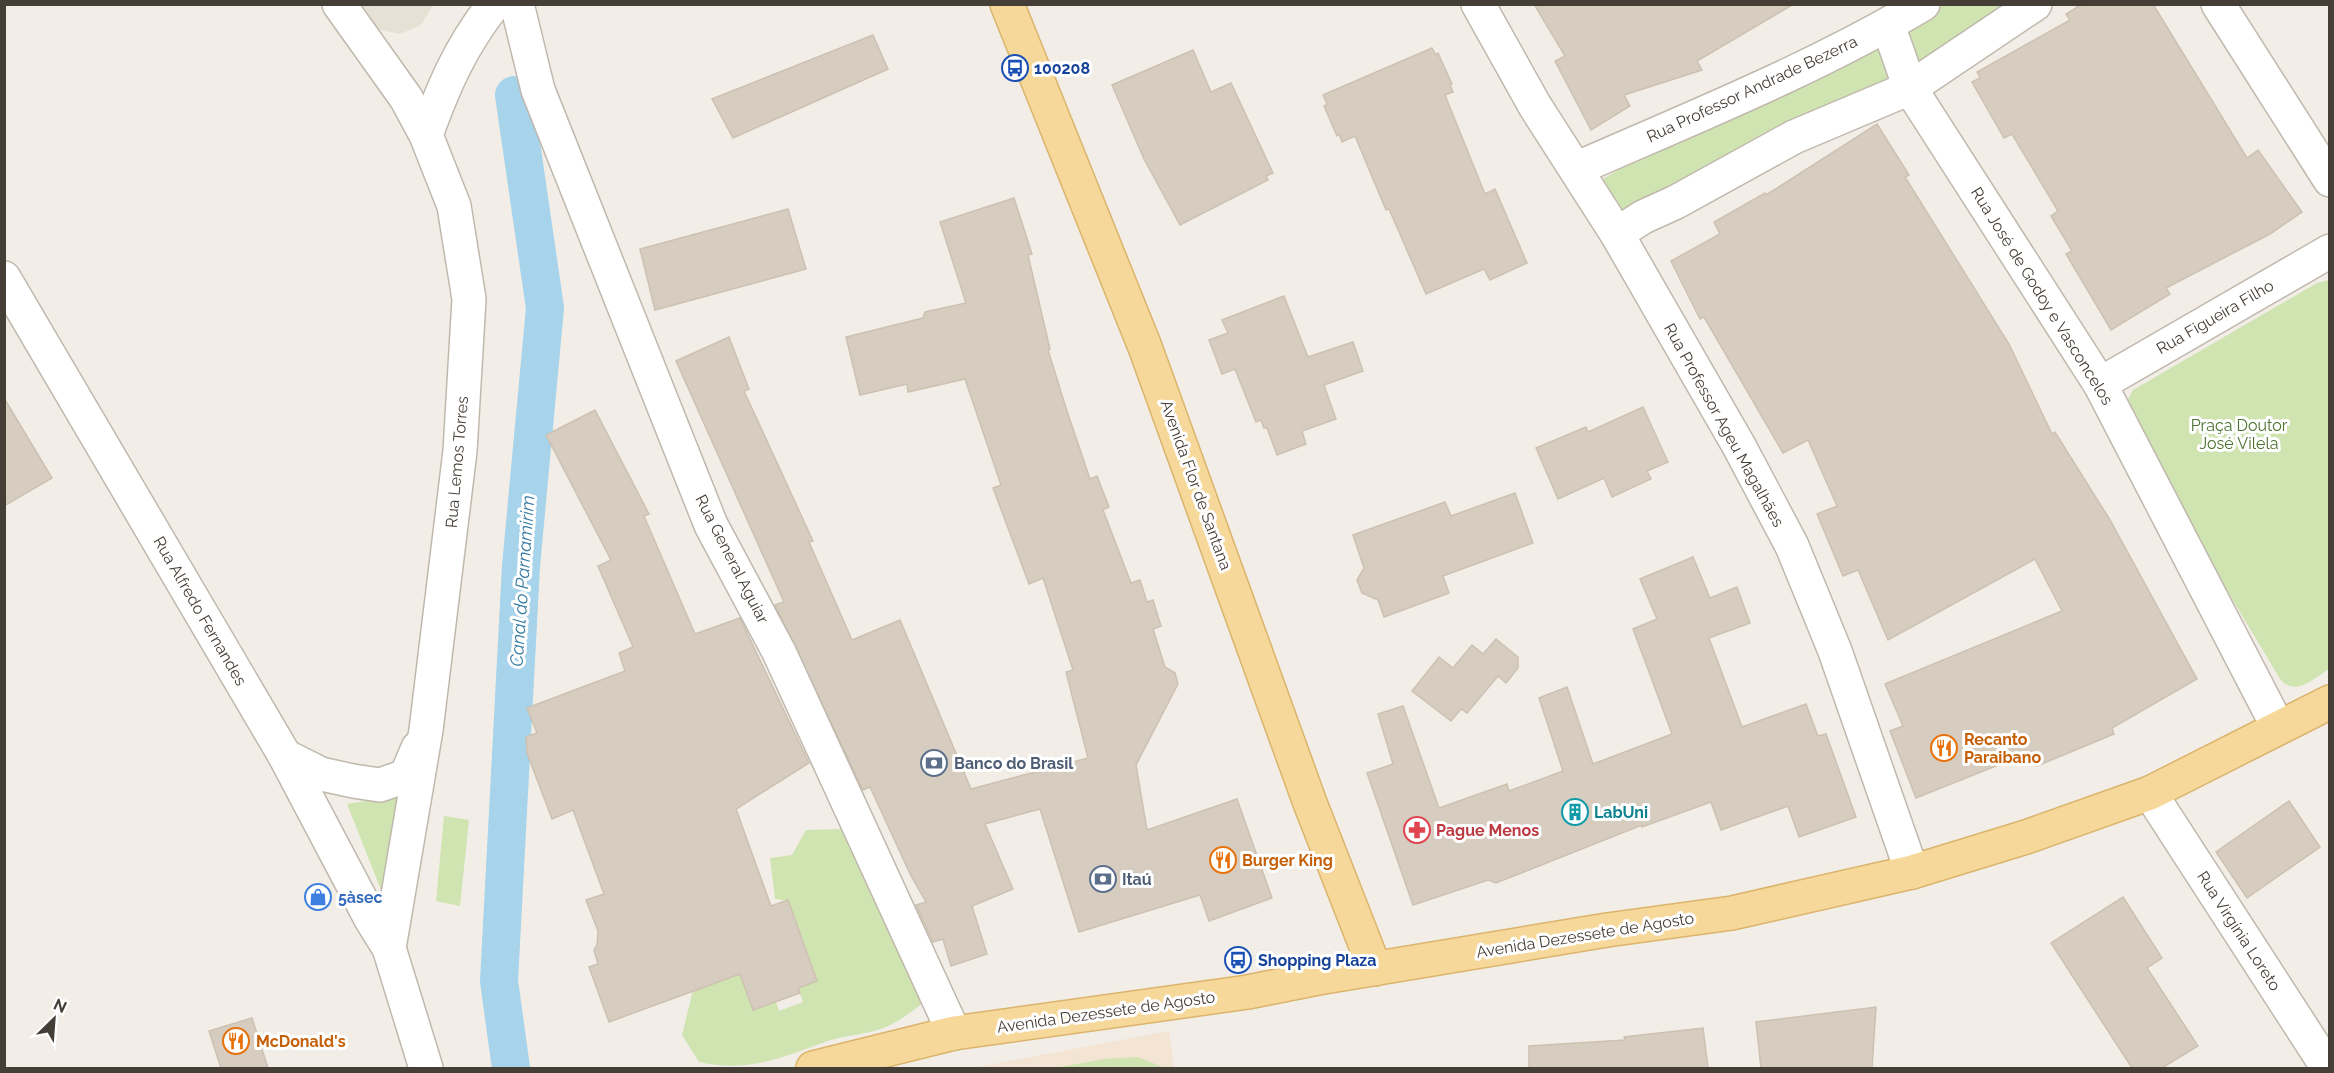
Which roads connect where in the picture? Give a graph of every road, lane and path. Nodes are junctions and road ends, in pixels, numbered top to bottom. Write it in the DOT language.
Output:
graph roads {
  1 [pos="494,4"];
  2 [pos="517,4"];
  3 [pos="1007,4"];
  4 [pos="1478,4"];
  5 [pos="1923,4"];
  6 [pos="2035,4"];
  7 [pos="2218,4"];
  8 [pos="348,8"];
  9 [pos="1887,26"];
  10 [pos="1910,88"];
  11 [pos="426,135"];
  12 [pos="1578,168"];
  13 [pos="2330,180"];
  14 [pos="1617,234"];
  15 [pos="2330,251"];
  16 [pos="9,296"];
  17 [pos="2100,384"];
  18 [pos="2330,702"];
  19 [pos="2278,727"];
  20 [pos="426,730"];
  21 [pos="285,756"];
  22 [pos="2150,793"];
  23 [pos="1912,872"];
  24 [pos="389,948"];
  25 [pos="1375,969"];
  26 [pos="954,1033"];
  27 [pos="426,1068"];
  28 [pos="813,1068"];
  29 [pos="2328,1068"];
  1 -- 11 [label="street"];
  2 -- 26 [label="street, Rua General Aguiar"];
  3 -- 25 [label="main road, Avenida Flor de Santana"];
  4 -- 12 [label="street, Rua Professor Ageu Magalhães"];
  5 -- 9 [label="street, Rua Professor Andrade Bezerra"];
  6 -- 10 [label="street"];
  7 -- 13 [label="street"];
  8 -- 11 [label="street, Rua Lemos Torres"];
  9 -- 10 [label="street, Rua José de Godoy e Vasconcelos"];
  9 -- 12 [label="street, Rua Professor Andrade Bezerra"];
  10 -- 14 [label="street"];
  10 -- 17 [label="street, Rua José de Godoy e Vasconcelos"];
  11 -- 20 [label="street, Rua Lemos Torres"];
  12 -- 14 [label="street, Rua Professor Ageu Magalhães"];
  14 -- 23 [label="street, Rua Professor Ageu Magalhães"];
  15 -- 17 [label="street, Rua Figueira Filho"];
  16 -- 21 [label="street, Rua Alfredo Fernandes"];
  17 -- 19 [label="street, Rua José de Godoy e Vasconcelos"];
  18 -- 19 [label="main road, Avenida Dezessete de Agosto"];
  19 -- 22 [label="main road, Avenida Dezessete de Agosto"];
  20 -- 21 [label="street"];
  20 -- 24 [label="street, Rua Lemos Torres"];
  21 -- 24 [label="street, Rua Alfredo Fernandes"];
  22 -- 23 [label="main road, Avenida Dezessete de Agosto"];
  22 -- 29 [label="street, Rua Virgínia Loreto"];
  23 -- 25 [label="main road, Avenida Dezessete de Agosto"];
  24 -- 27 [label="street"];
  25 -- 26 [label="main road, Avenida Dezessete de Agosto"];
  26 -- 28 [label="main road, Avenida Dezessete de Agosto"];
}
